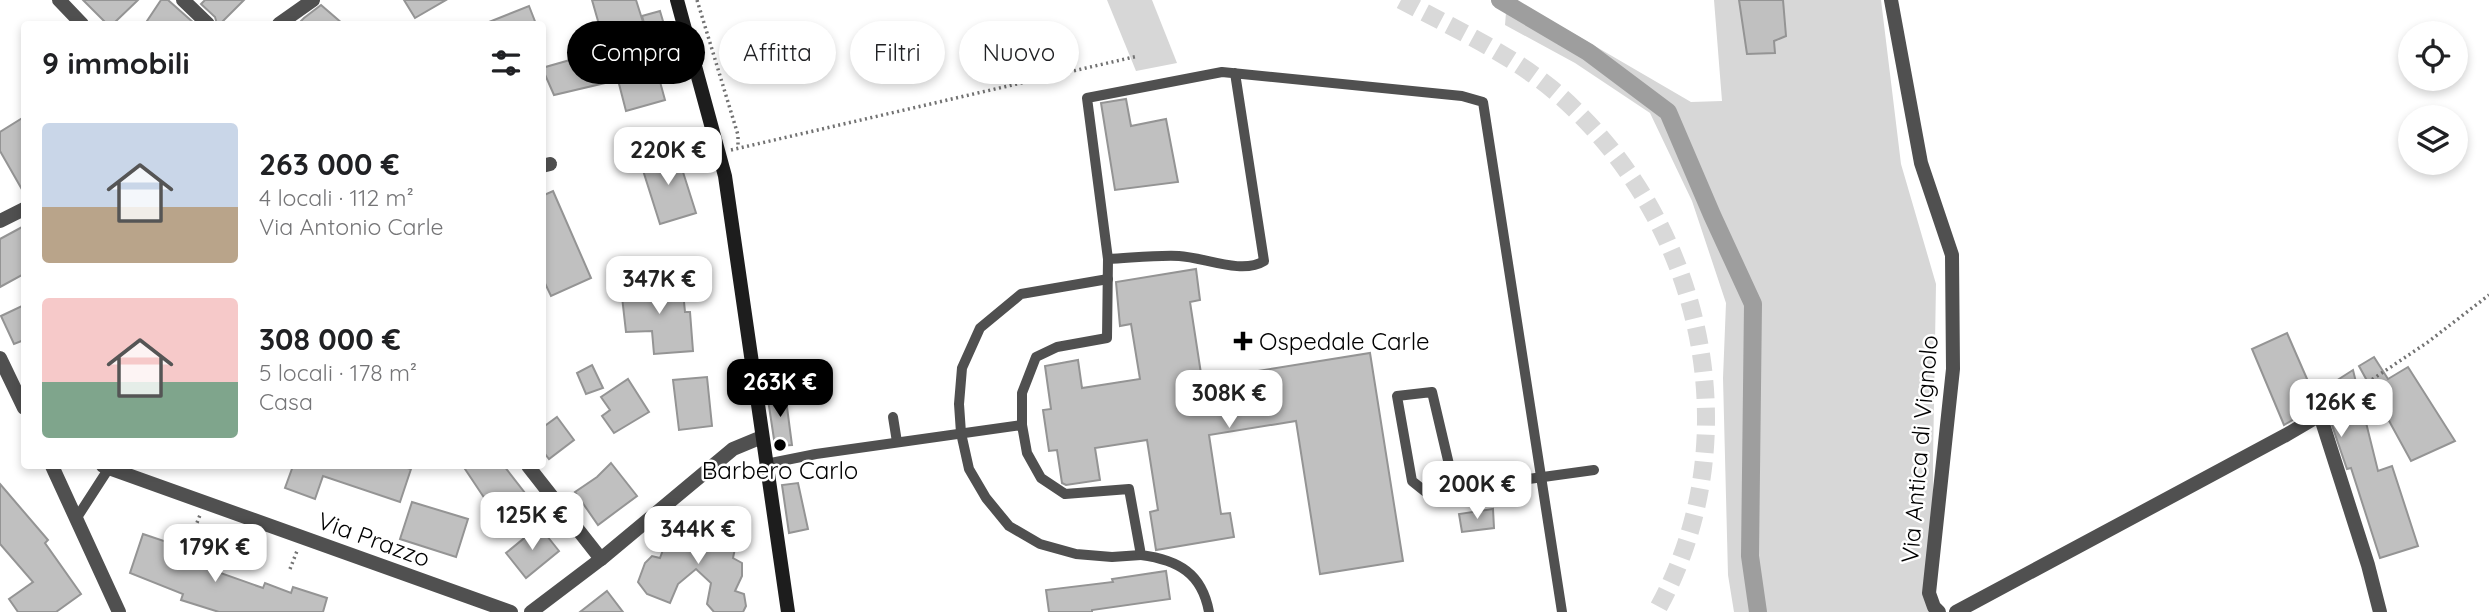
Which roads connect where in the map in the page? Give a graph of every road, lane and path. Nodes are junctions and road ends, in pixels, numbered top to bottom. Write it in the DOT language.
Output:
graph roads {
  1 [pos="59,0"];
  2 [pos="183,0"];
  3 [pos="313,0"];
  4 [pos="677,0"];
  5 [pos="697,0"];
  6 [pos="1891,0"];
  7 [pos="79,21"];
  8 [pos="205,21"];
  9 [pos="283,21"];
  10 [pos="1138,56"];
  11 [pos="1235,74"];
  12 [pos="738,148"];
  13 [pos="719,153"];
  14 [pos="21,210"];
  15 [pos="0,221"];
  16 [pos="1108,259"];
  17 [pos="1108,279"];
  18 [pos="2489,295"];
  19 [pos="0,358"];
  20 [pos="21,402"];
  21 [pos="2320,415"];
  22 [pos="893,417"];
  23 [pos="1021,425"];
  24 [pos="961,433"];
  25 [pos="762,437"];
  26 [pos="897,442"];
  27 [pos="766,464"];
  28 [pos="53,469"];
  29 [pos="105,469"];
  30 [pos="112,469"];
  31 [pos="530,469"];
  32 [pos="1594,470"];
  33 [pos="1541,476"];
  34 [pos="1455,490"];
  35 [pos="76,519"];
  36 [pos="1141,555"];
  37 [pos="601,559"];
  38 [pos="119,612"];
  39 [pos="511,612"];
  40 [pos="531,612"];
  41 [pos="788,612"];
  42 [pos="1209,612"];
  43 [pos="1562,612"];
  44 [pos="1939,612"];
  45 [pos="1956,612"];
  46 [pos="2380,612"];
  1 -- 7 [label="street"];
  2 -- 8 [label="street"];
  3 -- 9 [label="street"];
  4 -- 13 [label="street"];
  5 -- 12 [label="path"];
  6 -- 44 [label="street, Via Antica di Vignolo"];
  10 -- 12 [label="path"];
  11 -- 16 [label="lane"];
  11 -- 16 [label="lane"];
  11 -- 33 [label="lane"];
  12 -- 13 [label="path"];
  13 -- 25 [label="street"];
  14 -- 15 [label="street"];
  16 -- 17 [label="lane"];
  17 -- 23 [label="lane"];
  17 -- 24 [label="lane"];
  18 -- 21 [label="path"];
  19 -- 20 [label="street"];
  21 -- 45 [label="street"];
  21 -- 46 [label="street"];
  22 -- 26 [label="lane"];
  23 -- 24 [label="lane"];
  23 -- 36 [label="lane"];
  24 -- 26 [label="lane"];
  24 -- 36 [label="lane"];
  25 -- 27 [label="street"];
  25 -- 37 [label="street"];
  26 -- 27 [label="lane"];
  27 -- 41 [label="street"];
  28 -- 35 [label="street"];
  29 -- 35 [label="lane"];
  30 -- 39 [label="street, Via Prazzo"];
  31 -- 37 [label="street"];
  32 -- 33 [label="lane"];
  33 -- 34 [label="lane"];
  33 -- 43 [label="lane"];
  34 -- 34 [label="lane"];
  35 -- 38 [label="street"];
  36 -- 42 [label="lane"];
  37 -- 40 [label="street"];
}
